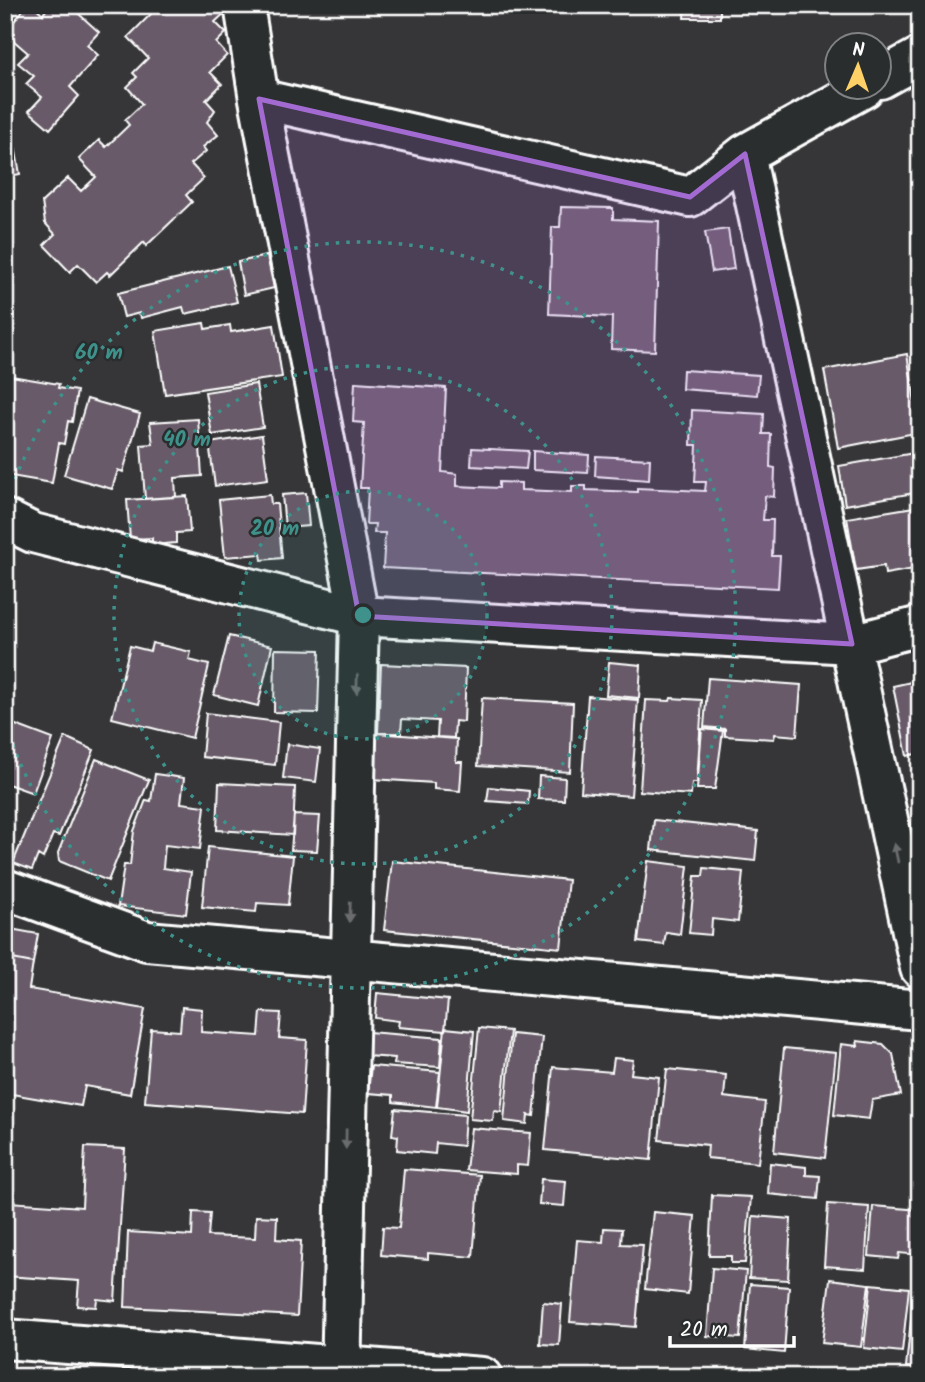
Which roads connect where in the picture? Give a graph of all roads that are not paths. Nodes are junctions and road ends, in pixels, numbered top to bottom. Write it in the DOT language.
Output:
graph roads {
  1 [pos="244,5"];
  2 [pos="920,57"];
  3 [pos="894,71"];
  4 [pos="259,99"];
  5 [pos="839,102"];
  6 [pos="745,154"];
  7 [pos="5,519"];
  8 [pos="359,616"];
  9 [pos="920,626"];
  10 [pos="852,644"];
  11 [pos="5,889"];
  12 [pos="349,961"];
  13 [pos="920,968"];
  14 [pos="920,1010"];
  15 [pos="5,1339"];
  16 [pos="341,1372"];
  17 [pos="482,1377"];
  1 -- 4 [label="street"];
  2 -- 3 [label="street"];
  4 -- 6 [label="street"];
  4 -- 8 [label="street"];
  5 -- 6 [label="street"];
  6 -- 10 [label="street"];
  7 -- 8 [label="street"];
  8 -- 10 [label="street"];
  8 -- 12 [label="street, one-way"];
  9 -- 10 [label="street"];
  13 -- 10 [label="street, one-way"];
  11 -- 12 [label="street"];
  12 -- 14 [label="street"];
  12 -- 16 [label="street, one-way"];
  15 -- 16 [label="street"];
  16 -- 17 [label="street"];
}
